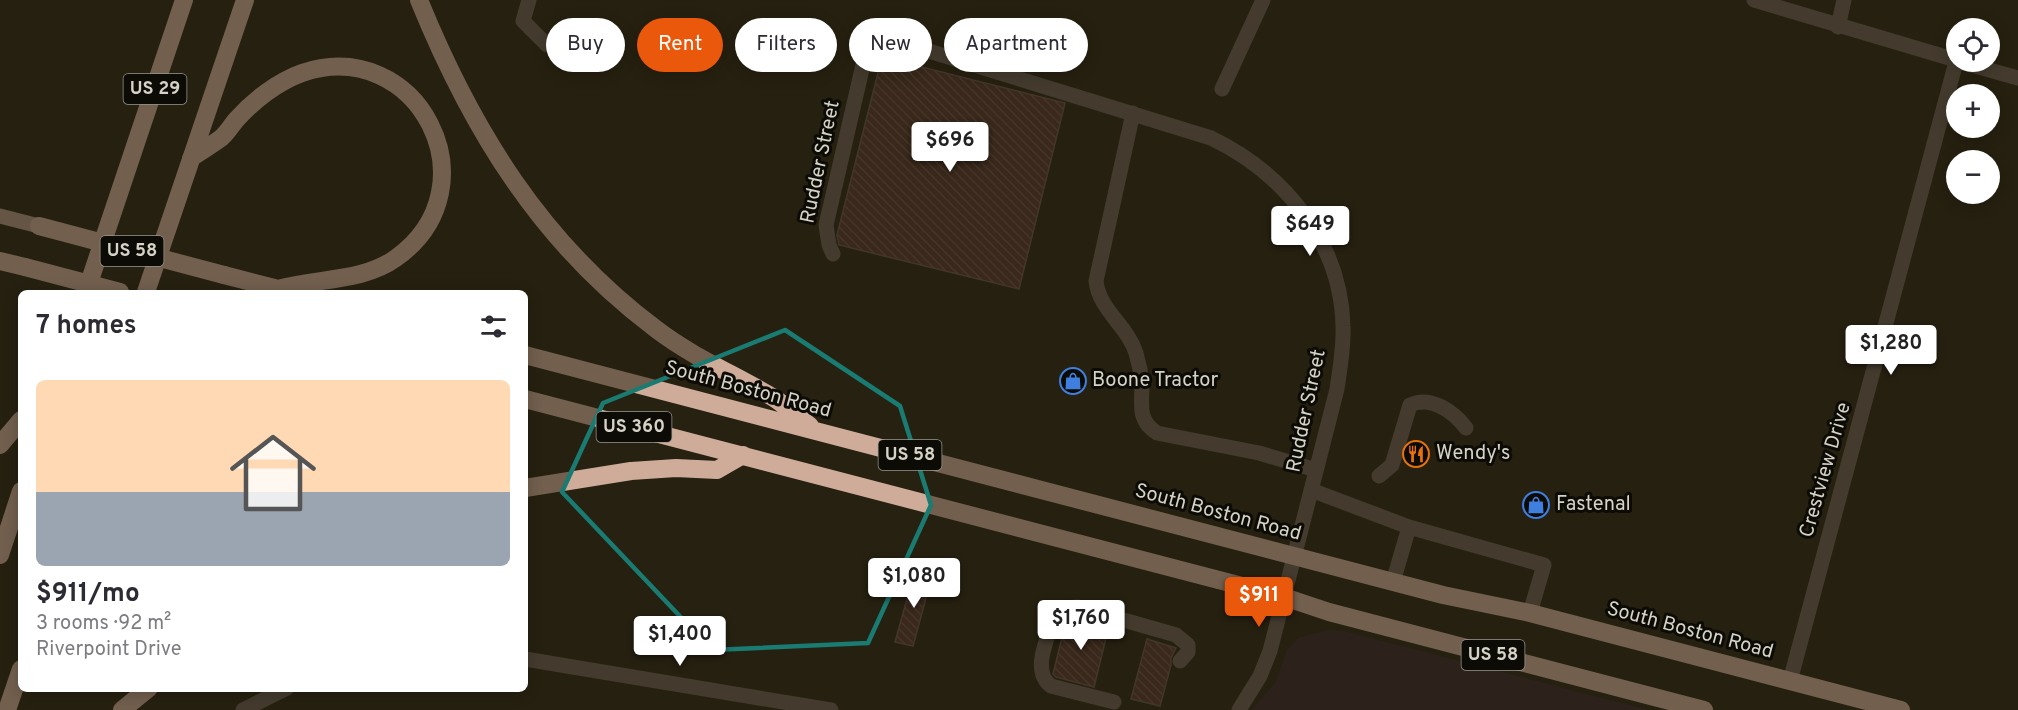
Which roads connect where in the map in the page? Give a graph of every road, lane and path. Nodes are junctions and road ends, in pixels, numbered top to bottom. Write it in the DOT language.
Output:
graph roads {
  1 [pos="184,0"];
  2 [pos="245,0"];
  3 [pos="419,0"];
  4 [pos="529,0"];
  5 [pos="1263,0"];
  6 [pos="1754,0"];
  7 [pos="1844,0"];
  8 [pos="1838,27"];
  9 [pos="546,44"];
  10 [pos="1946,58"];
  11 [pos="1955,72"];
  12 [pos="1997,72"];
  13 [pos="2018,78"];
  14 [pos="1222,89"];
  15 [pos="1133,113"];
  16 [pos="191,158"];
  17 [pos="0,216"];
  18 [pos="39,226"];
  19 [pos="833,254"];
  20 [pos="0,261"];
  21 [pos="87,290"];
  22 [pos="112,290"];
  23 [pos="147,290"];
  24 [pos="281,290"];
  25 [pos="287,290"];
  26 [pos="528,356"];
  27 [pos="528,400"];
  28 [pos="18,424"];
  29 [pos="1466,428"];
  30 [pos="816,431"];
  31 [pos="0,445"];
  32 [pos="743,455"];
  33 [pos="1316,470"];
  34 [pos="1379,476"];
  35 [pos="528,488"];
  36 [pos="1311,490"];
  37 [pos="18,500"];
  38 [pos="1409,527"];
  39 [pos="0,555"];
  40 [pos="1294,556"];
  41 [pos="1393,582"];
  42 [pos="1284,597"];
  43 [pos="1530,613"];
  44 [pos="528,659"];
  45 [pos="1180,661"];
  46 [pos="18,678"];
  47 [pos="1790,681"];
  48 [pos="144,692"];
  49 [pos="279,692"];
  50 [pos="1114,702"];
  51 [pos="7,710"];
  52 [pos="122,710"];
  53 [pos="243,710"];
  54 [pos="831,710"];
  55 [pos="1239,710"];
  56 [pos="1704,710"];
  57 [pos="1901,710"];
  1 -- 21 [label="highway, US 29"];
  2 -- 16 [label="highway, US 29"];
  3 -- 30 [label="highway"];
  4 -- 9 [label="street"];
  5 -- 14 [label="street"];
  6 -- 8 [label="street"];
  7 -- 8 [label="street"];
  8 -- 10 [label="street"];
  11 -- 47 [label="street, Crestview Drive"];
  12 -- 13 [label="street"];
  15 -- 19 [label="street, Rudder Street"];
  15 -- 33 [label="street, Rudder Street"];
  15 -- 33 [label="street"];
  16 -- 23 [label="highway, US 29"];
  16 -- 25 [label="highway"];
  17 -- 18 [label="main road"];
  18 -- 24 [label="highway, US 58, bridge"];
  20 -- 22 [label="highway, bridge"];
  26 -- 30 [label="highway, South Boston Road / US 58"];
  27 -- 32 [label="highway, US 360"];
  28 -- 31 [label="highway"];
  29 -- 34 [label="street"];
  30 -- 40 [label="highway, South Boston Road / US 58"];
  32 -- 35 [label="highway"];
  32 -- 42 [label="highway, US 58"];
  33 -- 36 [label="street, Rudder Street"];
  36 -- 38 [label="street"];
  36 -- 40 [label="street, Rudder Street"];
  37 -- 39 [label="highway"];
  38 -- 41 [label="street"];
  38 -- 43 [label="street"];
  40 -- 41 [label="highway, South Boston Road / US 58"];
  40 -- 42 [label="street, Rudder Street"];
  41 -- 43 [label="highway, South Boston Road / US 58"];
  42 -- 55 [label="street, Rudder Street"];
  42 -- 56 [label="highway, US 58"];
  43 -- 47 [label="highway, South Boston Road / US 58"];
  44 -- 54 [label="street"];
  45 -- 50 [label="street"];
  46 -- 51 [label="highway"];
  47 -- 57 [label="highway, South Boston Road / US 58"];
  48 -- 52 [label="highway"];
  49 -- 53 [label="street"];
}
